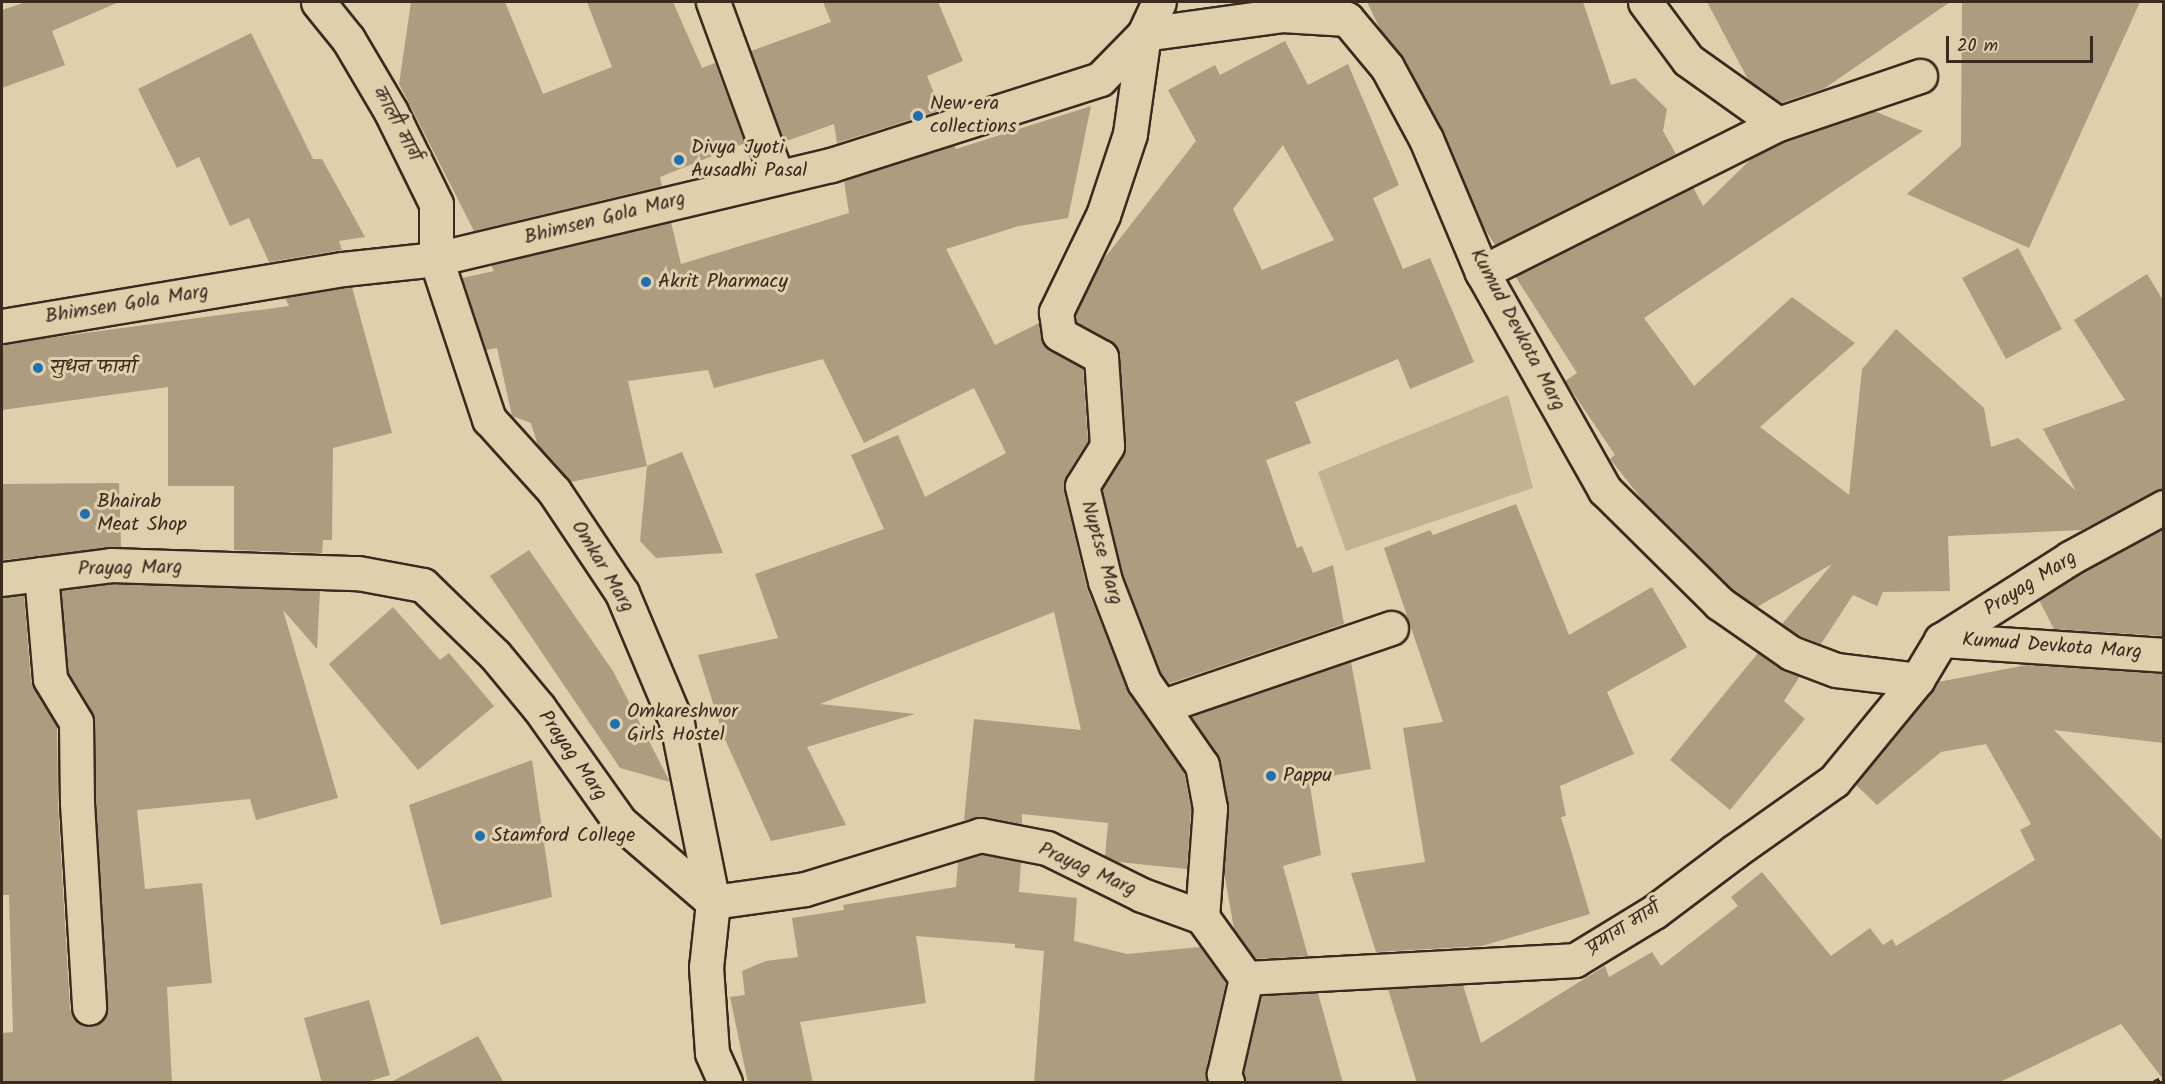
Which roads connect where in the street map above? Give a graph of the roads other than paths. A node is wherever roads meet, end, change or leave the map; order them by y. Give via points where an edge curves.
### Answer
1 (318, 2) edge
2 (713, 2) edge
3 (1159, 2) edge
4 (1645, 2) edge
5 (1144, 34) junction
6 (1920, 76) dead end
7 (1778, 124) junction
8 (777, 177) junction
9 (436, 260) junction
10 (1482, 272) junction
11 (2, 326) edge
12 (2163, 507) edge
13 (41, 574) junction
14 (2, 579) edge
15 (1391, 628) dead end
16 (1941, 640) junction
17 (2163, 655) edge
18 (1917, 680) junction
19 (1163, 706) junction
20 (713, 902) junction
21 (1202, 917) junction
22 (1246, 978) junction
23 (89, 1008) dead end
24 (725, 1083) edge
25 (1227, 1083) edge

1 - 9 street, काली मार्ग via 348,39 392,112 436,204
2 - 8 street
3 - 5 street, Bhimsen Gola Marg
4 - 7 street via 1688,60
5 - 8 street, Bhimsen Gola Marg via 1100,79 831,165
5 - 10 street, Kumud Devkota Marg via 1282,15 1347,19 1387,67 1426,139
5 - 19 street, Nuptse Marg via 1130,134 1103,215 1056,312 1059,334 1101,357 1107,446 1082,486 1105,581 1144,682
6 - 7 street
7 - 10 street
8 - 9 street, Bhimsen Gola Marg
9 - 11 street, Bhimsen Gola Marg via 343,269
9 - 20 street, Omkar Marg via 489,418 554,491 622,593 677,724
10 - 18 street, Kumud Devkota Marg via 1605,490 1719,603 1791,653 1836,670
12 - 16 street, Prayag Marg via 2070,558
13 - 14 street, Prayag Marg
13 - 20 street, Prayag Marg via 134,566 358,573 423,585 495,655 539,708 620,822
13 - 23 street via 50,679 76,722
15 - 19 street
16 - 17 street, Kumud Devkota Marg
16 - 18 street, Prayag Marg
18 - 22 street, प्रयाग मार्ग via 1834,781 1654,912 1575,960
19 - 21 street, Nuptse Marg via 1202,765 1210,808
20 - 21 street, Prayag Marg via 805,889 980,835 1047,848 1142,894
20 - 24 street, Omkar Marg via 706,967 712,1053
21 - 22 street
22 - 25 street via 1224,1074

